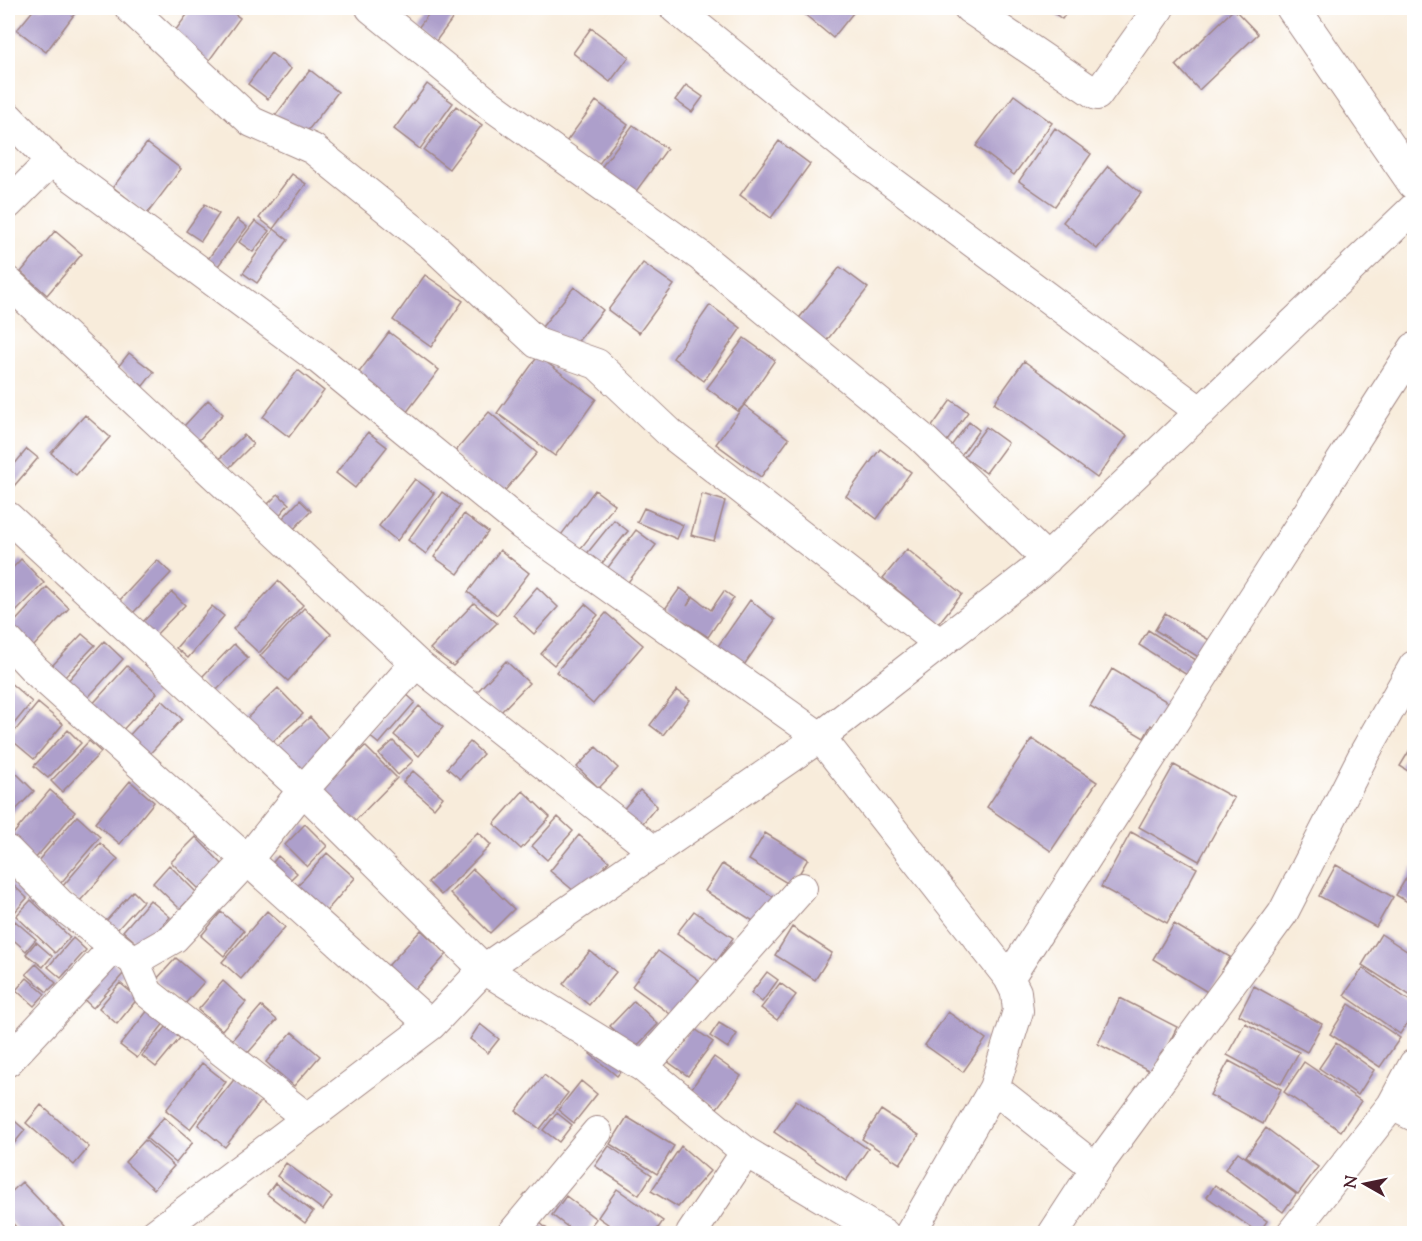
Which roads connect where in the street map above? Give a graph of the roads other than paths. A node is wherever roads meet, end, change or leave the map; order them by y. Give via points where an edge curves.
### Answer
1 (130, 8) edge
2 (371, 8) edge
3 (675, 8) edge
4 (969, 8) edge
5 (1159, 8) edge
6 (1293, 8) edge
7 (8, 117) edge
8 (51, 160) junction
9 (1414, 183) edge
10 (8, 204) edge
11 (1414, 208) edge
12 (8, 282) edge
13 (1414, 348) edge
14 (1201, 412) junction
15 (8, 517) edge
16 (1047, 559) junction
17 (8, 641) edge
18 (939, 643) junction
19 (416, 663) junction
20 (1414, 666) edge
21 (820, 737) junction
22 (303, 790) junction
23 (8, 851) edge
24 (655, 852) junction
25 (247, 860) junction
26 (802, 888) dead end
27 (124, 954) junction
28 (484, 969) junction
29 (1009, 978) junction
30 (431, 1025) junction
31 (8, 1061) edge
32 (1414, 1064) edge
33 (643, 1067) junction
34 (994, 1088) junction
35 (1403, 1110) edge
36 (307, 1118) junction
37 (597, 1132) dead end
38 (746, 1152) junction
39 (1096, 1168) junction
40 (155, 1233) edge
41 (512, 1233) edge
42 (691, 1233) edge
43 (884, 1233) edge
44 (909, 1233) edge
45 (1053, 1233) edge
46 (1291, 1233) edge

1 - 18 street via 252,122 313,149 431,244 537,344 597,364 671,434
2 - 16 street via 489,104 708,262 921,437
3 - 14 street via 852,152
4 - 5 street via 1097,95
6 - 9 street
7 - 8 street
8 - 10 street
8 - 21 street via 320,360 522,525
11 - 14 street
12 - 19 street
13 - 29 street
14 - 16 street
15 - 22 street
16 - 18 street
17 - 25 street via 35,670
18 - 21 street
19 - 22 street
19 - 24 street
20 - 39 street via 1283,913
21 - 24 street
21 - 29 street
22 - 25 street
22 - 28 street
23 - 27 street via 60,904
24 - 28 street
25 - 27 street via 174,938
25 - 30 street
26 - 33 street
27 - 31 street
27 - 36 street via 148,993
28 - 30 street
28 - 33 street
29 - 34 street via 1016,992 1018,1011
30 - 36 street
32 - 35 street
33 - 38 street
34 - 39 street
34 - 44 street
35 - 46 street
36 - 40 street
37 - 41 street
38 - 42 street
38 - 43 street
39 - 45 street

